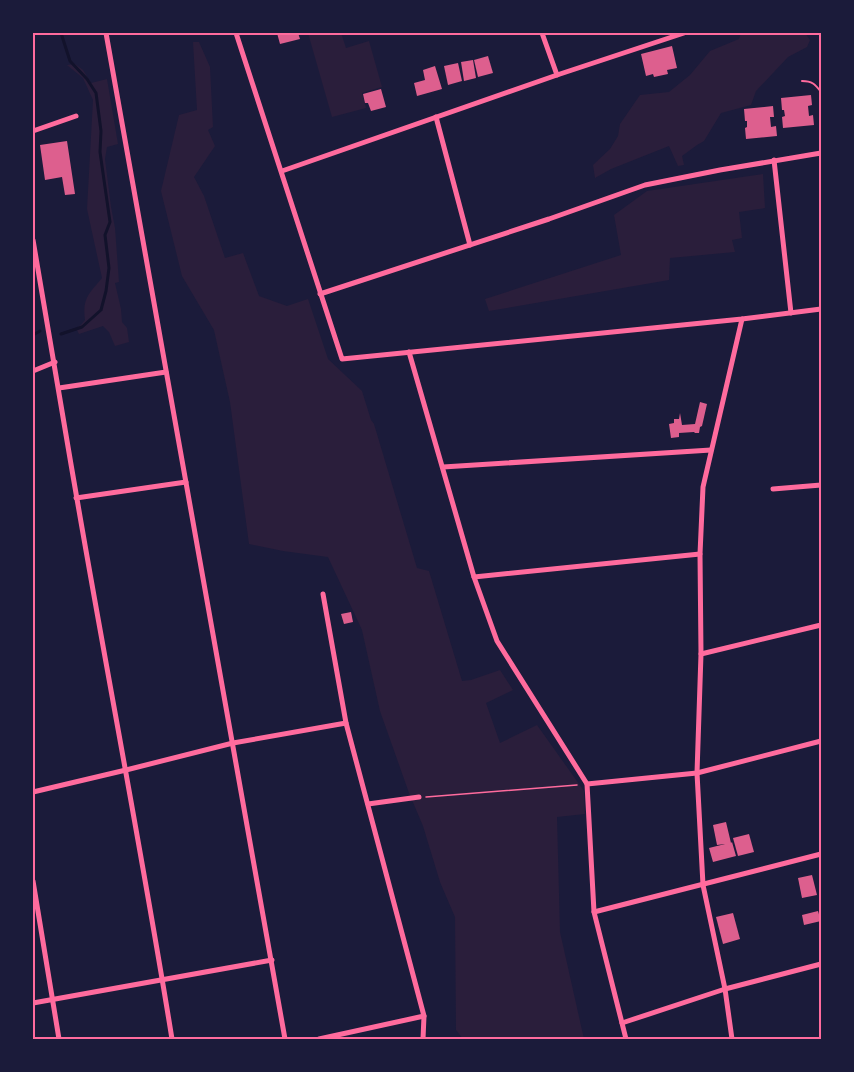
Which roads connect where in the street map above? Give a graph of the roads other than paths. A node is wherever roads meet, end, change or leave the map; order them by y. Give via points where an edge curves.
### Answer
1 (106, 33) edge
2 (236, 33) edge
3 (542, 33) edge
4 (684, 33) edge
5 (557, 75) junction
6 (802, 81) dead end
7 (821, 92) edge
8 (76, 116) dead end
9 (436, 117) junction
10 (33, 131) edge
11 (821, 153) edge
12 (774, 160) junction
13 (282, 171) junction
14 (33, 240) edge
15 (470, 245) junction
16 (320, 294) junction
17 (821, 309) edge
18 (791, 312) junction
19 (742, 319) junction
20 (409, 352) junction
21 (55, 362) junction
22 (33, 370) edge
23 (166, 372) junction
24 (59, 388) junction
25 (711, 450) junction
26 (443, 467) junction
27 (186, 482) junction
28 (821, 485) edge
29 (773, 489) dead end
30 (76, 498) junction
31 (700, 554) junction
32 (474, 577) junction
33 (323, 594) dead end
34 (821, 625) edge
35 (701, 654) junction
36 (346, 723) junction
37 (821, 741) edge
38 (233, 743) junction
39 (126, 770) junction
40 (697, 773) junction
41 (587, 784) junction
42 (33, 792) edge
43 (419, 797) road end
44 (368, 804) junction
45 (821, 854) edge
46 (33, 881) edge
47 (703, 885) junction
48 (594, 912) junction
49 (272, 960) junction
50 (821, 964) edge
51 (162, 980) junction
52 (725, 989) junction
53 (53, 1000) junction
54 (33, 1003) edge
55 (424, 1016) junction
56 (622, 1023) junction
57 (59, 1039) edge
58 (172, 1039) edge
59 (285, 1039) edge
60 (319, 1039) edge
61 (423, 1039) edge
62 (627, 1039) edge
63 (732, 1039) edge

1 - 23 street
2 - 13 street
3 - 5 street
4 - 5 street
5 - 9 street
6 - 7 lane via 815,84
8 - 10 street
9 - 13 street
9 - 15 street
11 - 12 street
12 - 15 street via 645,185
12 - 18 street
13 - 16 street
14 - 21 street
15 - 16 street
16 - 20 street via 342,359
17 - 18 street
18 - 19 street
19 - 20 street
19 - 25 street
20 - 26 street
21 - 22 street
21 - 24 street
23 - 24 street
23 - 27 street
24 - 30 street
25 - 26 street
25 - 31 street via 703,488
26 - 32 street
27 - 30 street
27 - 38 street
28 - 29 street
30 - 39 street
31 - 32 street
31 - 35 street
32 - 41 street via 497,640
33 - 36 street
34 - 35 street
35 - 40 street
36 - 38 street
36 - 44 street
37 - 40 street
38 - 39 street
38 - 49 street
39 - 42 street
39 - 51 street
40 - 41 street
40 - 47 street
41 - 48 street
43 - 44 street
44 - 55 street
45 - 47 street
46 - 53 street
47 - 48 street
47 - 52 street
48 - 56 street
49 - 51 street
49 - 59 street
50 - 52 street
51 - 53 street
51 - 58 street
52 - 56 street
52 - 63 street
53 - 54 street
53 - 57 street
55 - 60 street
55 - 61 street
56 - 62 street

